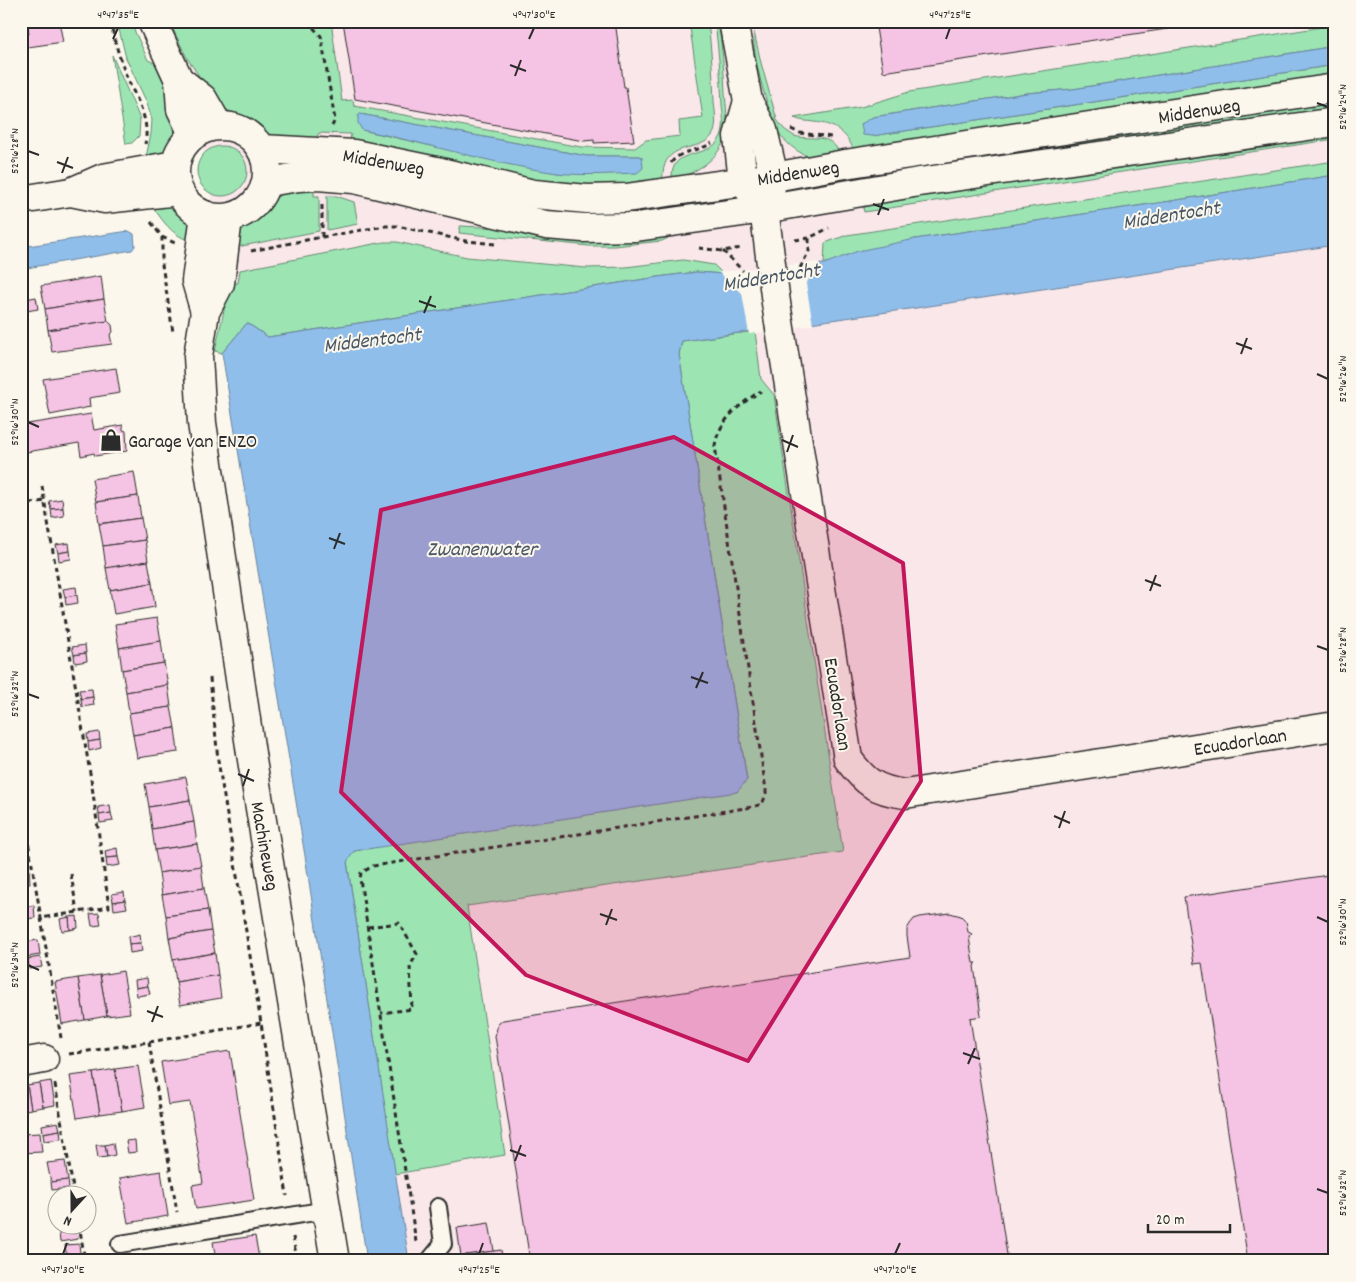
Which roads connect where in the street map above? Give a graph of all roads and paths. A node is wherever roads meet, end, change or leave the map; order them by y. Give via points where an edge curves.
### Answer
1 (111, 21) edge
2 (152, 21) edge
3 (733, 21) edge
4 (1335, 88) edge
5 (748, 101) junction
6 (1335, 122) edge
7 (787, 127) dead end
8 (206, 130) junction
9 (714, 140) dead end
10 (144, 148) dead end
11 (262, 149) junction
12 (845, 164) junction
13 (774, 177) junction
14 (177, 178) junction
15 (742, 181) junction
16 (267, 182) junction
17 (670, 192) junction
18 (21, 200) edge
19 (764, 209) junction
20 (216, 216) junction
21 (809, 238) dead end
22 (722, 251) dead end
23 (809, 251) dead end
24 (733, 263) dead end
25 (788, 376) junction
26 (42, 486) dead end
27 (45, 501) junction
28 (21, 504) edge
29 (1335, 726) edge
30 (21, 800) edge
31 (71, 874) dead end
32 (77, 912) junction
33 (41, 918) junction
34 (368, 927) junction
35 (381, 1013) junction
36 (261, 1023) dead end
37 (149, 1042) junction
38 (45, 1059) edge
39 (72, 1184) edge
40 (438, 1207) dead end
41 (327, 1210) junction
42 (81, 1234) edge
43 (180, 1234) junction
44 (120, 1244) dead end
45 (423, 1256) edge
46 (85, 1261) edge
47 (335, 1261) edge

1 - 10 path via 126,76 145,116 148,129
2 - 8 street via 179,80 181,108
3 - 5 street
4 - 12 street, Middenweg
5 - 13 street via 763,130
5 - 15 street via 738,136
6 - 19 street, Middenweg via 919,182
7 - 12 path via 835,140 843,151
8 - 11 street via 229,126 248,134
8 - 14 street via 186,142 179,153
9 - 17 path via 708,146 681,154 672,161 667,175
11 - 16 street via 268,168
11 - 17 street, Middenweg via 354,154 550,196 608,199
12 - 13 street, Middenweg
13 - 15 street, Middenweg
13 - 19 street
14 - 18 street via 105,199 71,192
14 - 20 street via 186,202 195,210
15 - 17 street, Middenweg
15 - 19 street
16 - 19 street, Middenweg via 318,176 354,179 529,221 583,228 636,227
16 - 20 street via 250,209 240,215
19 - 25 street, Ecuadorlaan
20 - 41 street, Machineweg via 220,284 205,312 198,356 202,423 252,760
21 - 23 path
22 - 24 path
25 - 29 street, Ecuadorlaan via 848,758 871,785 905,794
25 - 34 path via 750,398 724,421 716,435 715,446 766,790 762,804 373,866 362,873 360,879
26 - 27 path
27 - 28 path
27 - 32 path via 90,769 109,907
30 - 33 path
31 - 32 path
32 - 33 path
33 - 38 path
34 - 35 path
34 - 35 path via 399,923 417,954 410,966 412,1009
35 - 45 path
36 - 37 path
37 - 38 path
37 - 43 path
38 - 39 path
40 - 45 lane via 443,1244
41 - 43 lane
41 - 47 street, Machineweg
42 - 46 path
43 - 44 lane

